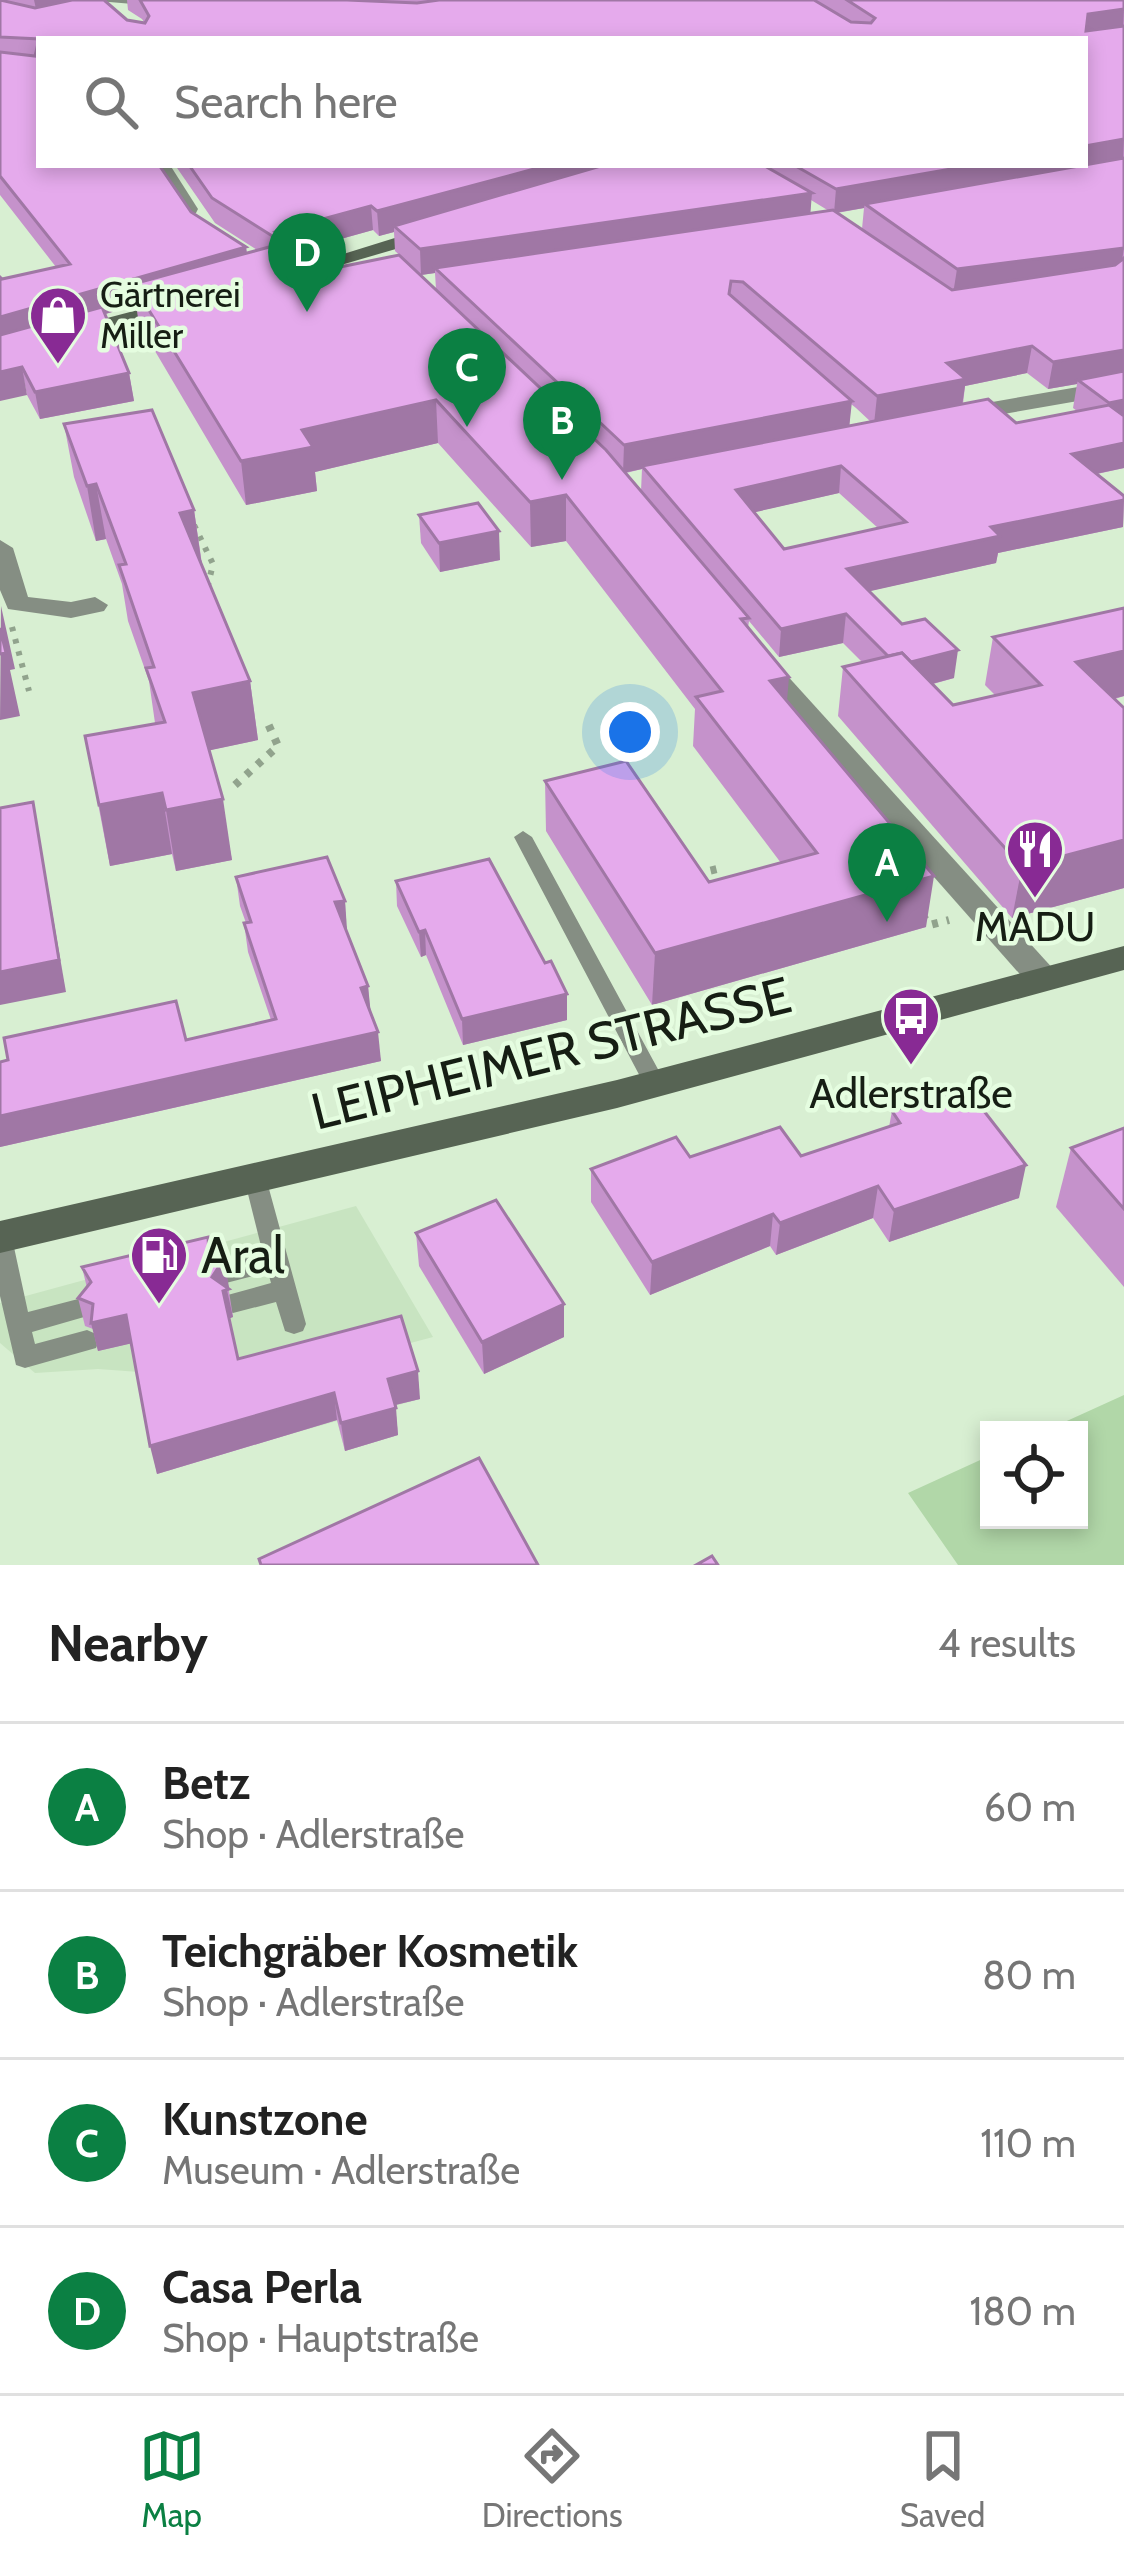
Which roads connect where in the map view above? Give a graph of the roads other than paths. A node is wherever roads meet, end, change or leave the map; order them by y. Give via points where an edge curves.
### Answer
1 (186, 3) edge
2 (92, 4) edge
3 (133, 24) edge
4 (163, 168) edge
5 (456, 226) edge
6 (205, 230) edge
7 (362, 253) junction
8 (393, 274) edge
9 (268, 275) edge
10 (198, 300) edge
11 (0, 353) edge
12 (1124, 386) edge
13 (939, 419) edge
14 (0, 548) edge
15 (95, 605) dead end
16 (744, 644) edge
17 (523, 837) dead end
18 (1124, 958) edge
19 (1044, 980) junction
20 (655, 1084) junction
21 (255, 1178) junction
22 (0, 1238) edge
23 (277, 1260) junction
24 (226, 1273) edge
25 (285, 1290) junction
26 (233, 1303) edge
27 (82, 1308) edge
28 (294, 1324) dead end
29 (18, 1325) junction
30 (87, 1341) edge

1 - 2 street
2 - 3 street
4 - 6 street
5 - 7 main road
7 - 8 street
7 - 9 main road
10 - 11 main road
12 - 13 street
14 - 15 street via 17,603
16 - 19 street
17 - 20 lane
18 - 19 main road, LEIPHEIMER STRASSE
19 - 20 main road, LEIPHEIMER STRASSE
20 - 21 main road, LEIPHEIMER STRASSE
21 - 22 main road, LEIPHEIMER STRASSE
21 - 23 lane
22 - 29 lane
23 - 24 lane
23 - 25 lane
25 - 26 lane
25 - 28 lane
27 - 29 lane
29 - 30 lane via 25,1357

